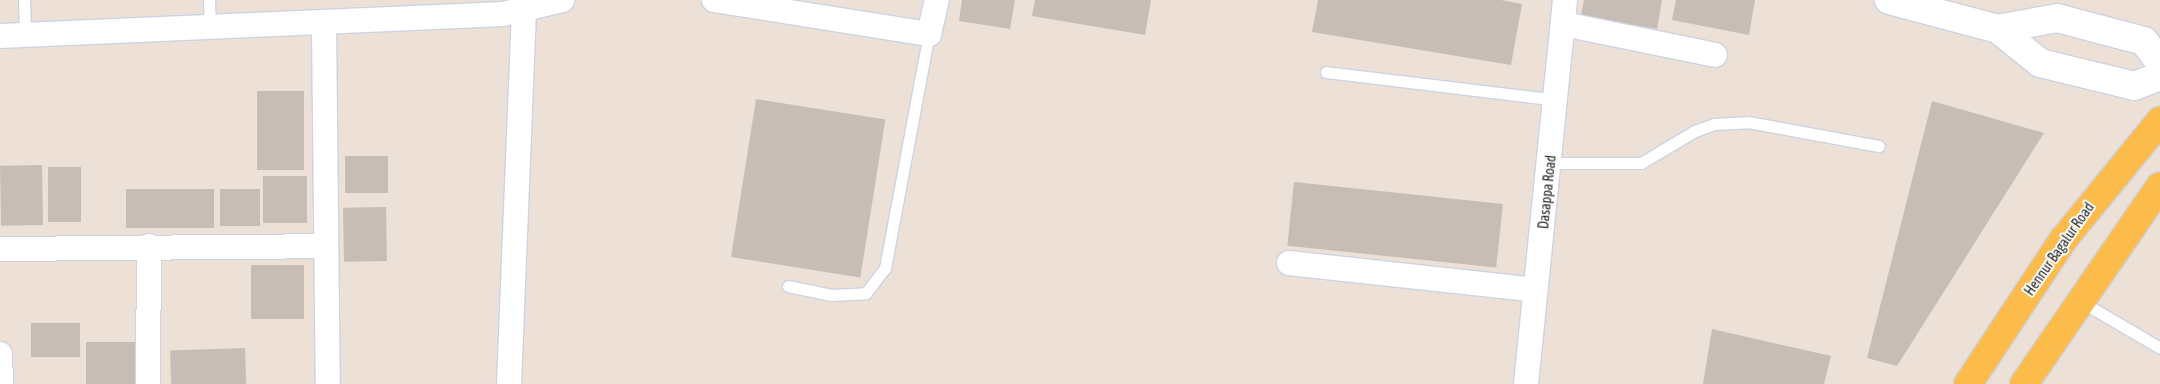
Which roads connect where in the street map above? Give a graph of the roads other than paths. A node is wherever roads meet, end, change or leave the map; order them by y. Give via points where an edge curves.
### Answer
1 (24, 0) edge
2 (209, 0) edge
3 (562, 0) edge
4 (714, 0) edge
5 (937, 0) edge
6 (1565, 0) edge
7 (1889, 0) edge
8 (782, 5) edge
9 (524, 11) junction
10 (324, 24) junction
11 (1563, 24) junction
12 (210, 28) junction
13 (1998, 29) junction
14 (928, 34) junction
15 (25, 35) junction
16 (0, 36) edge
17 (1715, 55) dead end
18 (2160, 62) edge
19 (1326, 72) dead end
20 (2160, 76) edge
21 (1556, 100) junction
22 (2160, 121) edge
23 (1879, 146) dead end
24 (1550, 163) junction
25 (2160, 186) edge
26 (149, 246) junction
27 (325, 246) junction
28 (0, 249) edge
29 (1289, 264) dead end
30 (788, 286) dead end
31 (1536, 290) junction
32 (2079, 300) junction
33 (2160, 348) edge
34 (0, 354) edge
35 (1, 384) edge
36 (148, 384) edge
37 (328, 384) edge
38 (509, 384) edge
39 (1526, 384) edge
40 (1968, 384) edge
41 (2024, 384) edge

1 - 15 lane
2 - 12 lane
3 - 9 street
4 - 8 street
5 - 14 street
6 - 11 street, Dasappa Road
7 - 13 main road
8 - 14 street
9 - 10 street
9 - 38 street
10 - 12 street
10 - 27 street
11 - 17 street
11 - 21 street, Dasappa Road
12 - 15 street
13 - 18 main road via 2057,18 2144,41
13 - 20 main road via 2040,63 2134,86
14 - 30 lane via 885,268 866,293 831,295
15 - 16 street
19 - 21 lane
21 - 24 street, Dasappa Road
22 - 40 main road, Hennur Bagalur Road via 2063,240
23 - 24 lane via 1748,122 1714,124 1695,131 1641,163
24 - 31 street, Dasappa Road
25 - 32 main road
26 - 27 street
26 - 28 street
26 - 36 street
27 - 37 street
29 - 31 street
31 - 39 street, Dasappa Road
32 - 33 lane
32 - 41 main road
34 - 35 street

